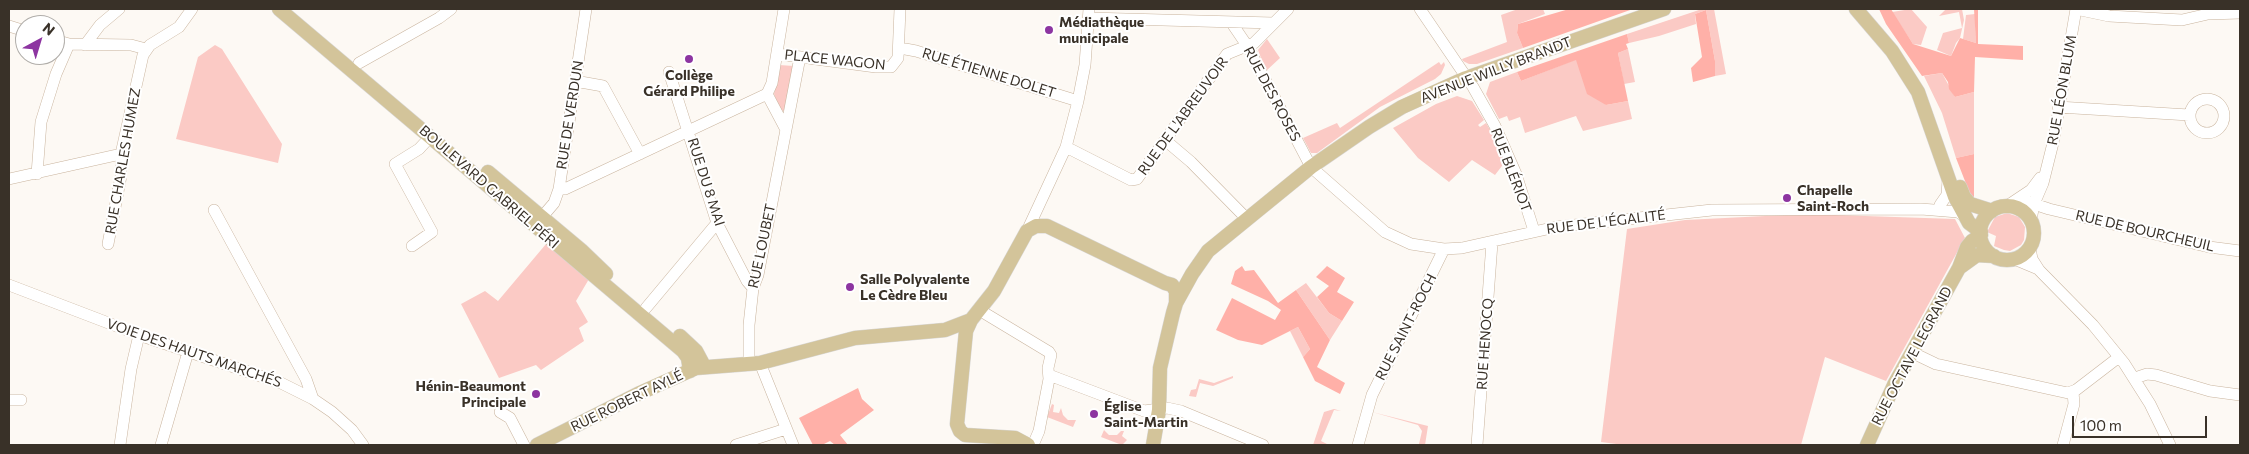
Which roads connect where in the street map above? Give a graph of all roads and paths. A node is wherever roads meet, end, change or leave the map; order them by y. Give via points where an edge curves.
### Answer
1 (119, 9) edge
2 (192, 9) edge
3 (279, 9) edge
4 (294, 9) edge
5 (451, 9) edge
6 (586, 9) edge
7 (784, 9) edge
8 (900, 9) edge
9 (1288, 9) edge
10 (1420, 9) edge
11 (1664, 9) edge
12 (1856, 9) edge
13 (1869, 9) edge
14 (2076, 9) edge
15 (1089, 14) edge
16 (2240, 14) edge
17 (1231, 22) junction
18 (1274, 24) junction
19 (65, 43) edge
20 (69, 44) junction
21 (85, 45) junction
22 (1248, 46) junction
23 (900, 48) junction
24 (146, 49) junction
25 (778, 54) junction
26 (800, 57) junction
27 (359, 63) junction
28 (669, 72) dead end
29 (1466, 78) junction
30 (575, 82) junction
31 (767, 94) junction
32 (1078, 101) junction
33 (2058, 107) junction
34 (2189, 115) dead end
35 (785, 128) junction
36 (689, 131) junction
37 (431, 136) junction
38 (1166, 140) junction
39 (1066, 147) junction
40 (121, 154) junction
41 (640, 154) junction
42 (1311, 167) junction
43 (2047, 171) junction
44 (37, 174) junction
45 (1947, 176) junction
46 (9, 179) edge
47 (559, 189) junction
48 (1041, 203) junction
49 (2013, 203) junction
50 (2034, 204) junction
51 (1935, 207) junction
52 (1965, 208) junction
53 (2049, 209) junction
54 (214, 210) dead end
55 (1992, 211) junction
56 (1247, 219) junction
57 (537, 220) junction
58 (717, 223) junction
59 (2032, 224) junction
60 (1047, 226) junction
61 (1027, 231) junction
62 (1534, 231) junction
63 (1981, 233) junction
64 (1492, 243) junction
65 (108, 244) dead end
66 (412, 246) dead end
67 (2030, 248) junction
68 (1444, 249) junction
69 (2240, 251) edge
70 (1203, 256) junction
71 (1994, 256) junction
72 (2014, 259) junction
73 (1959, 268) junction
74 (2040, 270) junction
75 (1154, 277) junction
76 (9, 286) edge
77 (753, 288) junction
78 (1176, 303) junction
79 (646, 308) junction
80 (976, 316) junction
81 (945, 330) junction
82 (139, 335) junction
83 (963, 346) junction
84 (188, 352) junction
85 (1911, 352) junction
86 (2119, 357) junction
87 (755, 364) junction
88 (704, 366) junction
89 (690, 371) junction
90 (1049, 375) junction
91 (2135, 378) junction
92 (2073, 392) junction
93 (2240, 396) edge
94 (313, 399) junction
95 (9, 400) edge
96 (21, 400) dead end
97 (1160, 410) junction
98 (500, 412) dead end
99 (786, 429) junction
100 (999, 437) junction
101 (120, 445) edge
102 (161, 445) edge
103 (363, 445) edge
104 (524, 445) edge
105 (537, 445) edge
106 (736, 445) edge
107 (792, 445) edge
108 (986, 445) edge
109 (1028, 445) edge
110 (1033, 445) edge
111 (1153, 445) edge
112 (1263, 445) edge
113 (1358, 445) edge
114 (1477, 445) edge
115 (1867, 445) edge
116 (2063, 445) edge
117 (2170, 445) edge

1 - 21 street via 100,25
2 - 24 street via 179,26
3 - 37 main road, BOULEVARD GABRIEL PÉRI
4 - 27 main road, BOULEVARD GABRIEL PÉRI
5 - 27 street
6 - 30 street, RUE DE VERDUN
7 - 25 street
8 - 23 street, PLACE WAGON
9 - 18 street, RUE DE L'ABREUVOIR
10 - 29 street, RUE BLÉRIOT
11 - 29 main road, AVENUE WILLY BRANDT
12 - 45 main road via 1892,51 1918,92
13 - 52 main road via 1885,26 1922,82 1934,108
14 - 16 street via 2109,16 2182,20 2208,14
14 - 33 street, RUE LÉON BLUM
15 - 17 street
15 - 32 street
17 - 18 street
17 - 22 street, RUE DES ROSES
18 - 22 street, RUE DE L'ABREUVOIR
19 - 20 street
20 - 21 street
20 - 44 street via 41,122
21 - 24 street via 131,45
22 - 38 street, RUE DE L'ABREUVOIR via 1227,54
22 - 42 street, RUE DES ROSES
23 - 26 street, PLACE WAGON via 896,63 886,68
23 - 32 street, RUE ÉTIENNE DOLET
24 - 40 street, RUE CHARLES HUMEZ
25 - 26 street, PLACE WAGON
25 - 31 street
26 - 35 street, RUE LOUBET
27 - 57 main road, BOULEVARD GABRIEL PÉRI
28 - 36 street, RUE DU 8 MAI
29 - 42 main road, AVENUE WILLY BRANDT via 1402,107
29 - 62 street, RUE BLÉRIOT via 1507,152
30 - 41 street via 604,86
30 - 47 street, RUE DE VERDUN
31 - 35 street
31 - 36 street
32 - 39 street
33 - 34 street
33 - 43 street, RUE LÉON BLUM
35 - 77 street, RUE LOUBET via 758,276
36 - 41 street
36 - 58 street, RUE DU 8 MAI
37 - 57 main road, BOULEVARD GABRIEL PÉRI
37 - 66 street via 419,149 395,164 432,232
38 - 39 street, RUE DE L'ABREUVOIR via 1135,181
38 - 56 street
39 - 48 street
40 - 44 street
40 - 65 street, RUE CHARLES HUMEZ via 121,176
41 - 47 street
42 - 56 main road, AVENUE WILLY BRANDT
42 - 68 street, RUE DE L'ÉGALITÉ via 1390,234 1411,244
43 - 49 street
43 - 50 street, RUE LÉON BLUM
44 - 46 street
45 - 51 street via 1947,195
45 - 52 main road
47 - 57 street, RUE DE VERDUN via 554,203
48 - 60 street
48 - 61 street
49 - 50 street, RUE DE BOURCHEUIL
49 - 55 main road
49 - 59 main road
50 - 53 street, RUE DE BOURCHEUIL
50 - 59 street, RUE LÉON BLUM
51 - 52 street, RUE DE L'ÉGALITÉ
51 - 52 street, RUE DE L'ÉGALITÉ via 1958,212
51 - 62 street, RUE DE L'ÉGALITÉ via 1712,210
52 - 55 main road
52 - 63 main road via 1969,222
53 - 59 street
53 - 69 street, RUE DE BOURCHEUIL via 2209,247
54 - 94 street via 306,379
55 - 63 main road via 1983,222
56 - 70 main road, AVENUE WILLY BRANDT
57 - 79 main road, BOULEVARD GABRIEL PÉRI
57 - 89 main road, BOULEVARD GABRIEL PÉRI via 683,351
58 - 77 street, RUE DU 8 MAI
58 - 79 street
59 - 67 main road via 2034,236
60 - 61 main road via 1036,226
60 - 75 main road
61 - 80 main road via 994,291
62 - 64 street, RUE DE L'ÉGALITÉ
63 - 71 main road via 1985,247
63 - 73 main road, RUE OCTAVE LEGRAND via 1967,247
64 - 68 street, RUE DE L'ÉGALITÉ
64 - 114 street, RUE HENOCQ
67 - 72 main road
67 - 74 street via 2032,260
68 - 113 street, RUE SAINT-ROCH via 1368,404
70 - 75 main road, AVENUE WILLY BRANDT via 1174,278
70 - 78 main road
71 - 72 main road
71 - 73 main road, RUE OCTAVE LEGRAND via 1977,255
72 - 74 street
73 - 85 main road, RUE OCTAVE LEGRAND
74 - 86 street
75 - 78 main road via 1174,287
76 - 82 street, VOIE DES HAUTS MARCHÉS
77 - 87 street, RUE LOUBET via 748,325
78 - 97 main road via 1160,368
79 - 88 main road, BOULEVARD GABRIEL PÉRI via 696,350
80 - 81 main road, RUE ROBERT AYLÉ
80 - 83 main road via 966,331
80 - 90 street via 1049,352
81 - 83 main road via 955,335
81 - 87 main road, RUE ROBERT AYLÉ via 855,338
82 - 84 street, VOIE DES HAUTS MARCHÉS
82 - 101 street
83 - 100 main road via 958,428 968,436
84 - 94 street, VOIE DES HAUTS MARCHÉS via 270,378
84 - 102 street
85 - 92 street via 1936,364 2063,393
85 - 115 main road, RUE OCTAVE LEGRAND
86 - 91 street
86 - 92 street
87 - 88 main road, RUE ROBERT AYLÉ
87 - 99 street, RUE LOUBET
88 - 89 main road, RUE ROBERT AYLÉ
89 - 105 main road, RUE ROBERT AYLÉ
90 - 97 street via 1144,411
90 - 110 street via 1039,431
91 - 93 street via 2156,375 2210,392
91 - 117 street
92 - 116 street via 2074,404
94 - 103 street, VOIE DES HAUTS MARCHÉS via 345,422
95 - 96 street
97 - 111 main road
97 - 112 street via 1181,411
98 - 104 street via 510,418
99 - 106 street
99 - 107 street, RUE LOUBET
100 - 108 street
100 - 109 main road via 1015,438

